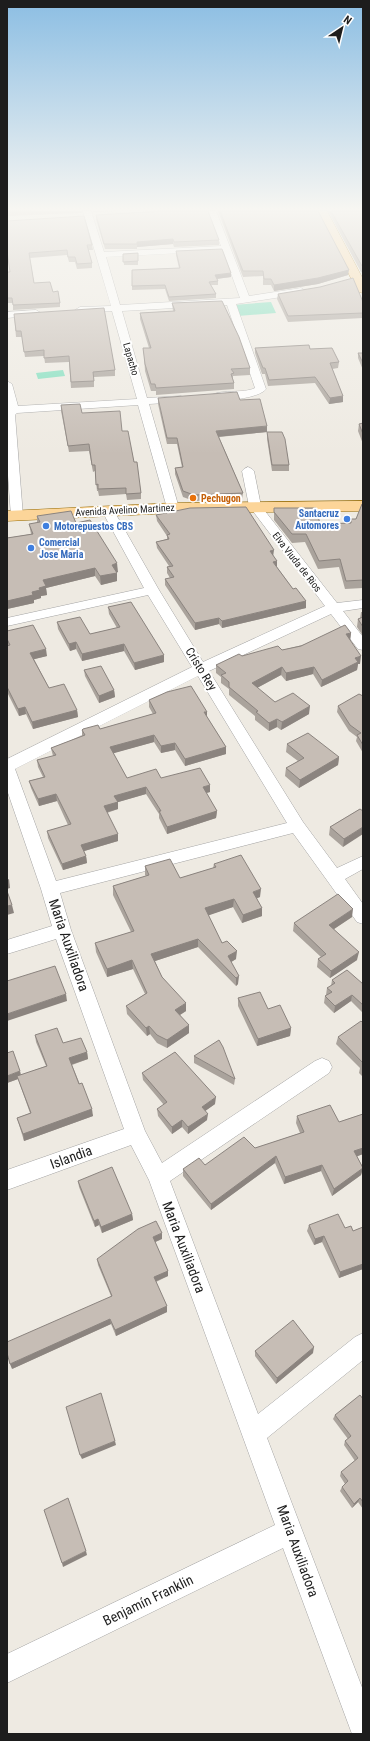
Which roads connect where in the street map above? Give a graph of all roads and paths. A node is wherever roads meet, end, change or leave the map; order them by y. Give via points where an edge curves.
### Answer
1 (112, 292) edge
2 (242, 292) edge
3 (292, 292) edge
4 (245, 299) junction
5 (230, 302) junction
6 (116, 308) junction
7 (69, 311) edge
8 (46, 312) edge
9 (7, 315) edge
10 (7, 384) edge
11 (205, 397) edge
12 (190, 398) edge
13 (143, 402) junction
14 (14, 410) junction
15 (248, 471) dead end
16 (254, 506) junction
17 (363, 506) edge
18 (173, 508) junction
19 (108, 511) junction
20 (12, 516) edge
21 (152, 590) junction
22 (363, 604) edge
23 (333, 608) junction
24 (7, 622) edge
25 (363, 646) edge
26 (200, 669) junction
27 (7, 767) edge
28 (297, 826) junction
29 (363, 862) edge
30 (335, 876) junction
31 (50, 889) junction
32 (363, 917) edge
33 (62, 930) junction
34 (7, 947) edge
35 (322, 1067) dead end
36 (136, 1134) junction
37 (158, 1177) junction
38 (7, 1180) edge
39 (363, 1345) edge
40 (254, 1433) junction
41 (290, 1531) junction
42 (7, 1669) edge
43 (363, 1727) edge

1 - 6 street, Lapacho
2 - 4 street
3 - 4 street
4 - 5 street
5 - 6 street
5 - 11 street via 261,390 252,394
6 - 7 street
6 - 13 street, Lapacho
8 - 9 street
10 - 14 street
12 - 13 street
13 - 14 street
13 - 18 street, Lapacho
14 - 20 street via 9,414
15 - 16 street, Elva Viuda de Rios
16 - 17 main road, Avenida Avelino Martinez
16 - 18 main road, Avenida Avelino Martinez
16 - 23 street, Elva Viuda de Rios
18 - 19 main road, Avenida Avelino Martinez
19 - 20 main road, Avenida Avelino Martinez
19 - 21 street, Cristo Rey
21 - 24 street
21 - 26 street, Cristo Rey
22 - 23 street
23 - 25 street, Elva Viuda de Rios
23 - 26 street
26 - 27 street
26 - 28 street, Cristo Rey
27 - 31 street, Maria Auxiliadora
28 - 30 street, Cristo Rey
28 - 31 street
29 - 30 street
30 - 32 street, Cristo Rey
31 - 33 street, Maria Auxiliadora
33 - 34 street
33 - 36 street, Maria Auxiliadora
35 - 37 street
36 - 37 street, Maria Auxiliadora
36 - 38 street, Islandia
37 - 40 street, Maria Auxiliadora
39 - 40 street
40 - 41 street, Maria Auxiliadora
41 - 42 street, Benjamín Franklin
41 - 43 street, Maria Auxiliadora

